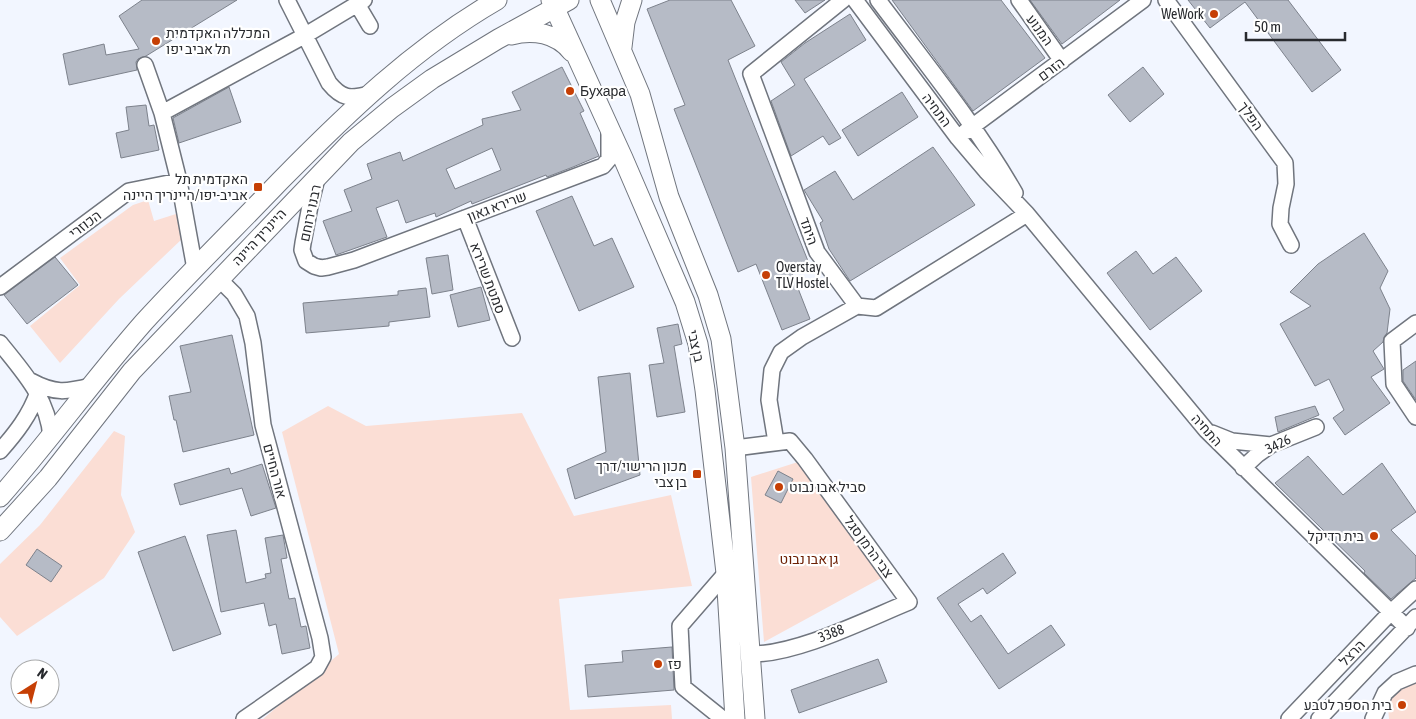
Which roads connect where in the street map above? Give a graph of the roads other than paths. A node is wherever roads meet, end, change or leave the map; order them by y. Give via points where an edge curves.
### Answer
1 (287, 0) edge
2 (497, 0) edge
3 (600, 0) edge
4 (632, 0) edge
5 (843, 0) edge
6 (855, 0) edge
7 (878, 0) edge
8 (1019, 0) edge
9 (1143, 0) edge
10 (1166, 0) edge
11 (360, 2) edge
12 (558, 3) edge
13 (370, 26) dead end
14 (304, 36) junction
15 (498, 39) junction
16 (621, 48) junction
17 (576, 56) junction
18 (1062, 60) junction
19 (145, 65) dead end
20 (369, 94) junction
21 (162, 113) junction
22 (972, 127) junction
23 (610, 128) junction
24 (958, 138) junction
25 (318, 174) junction
26 (179, 181) junction
27 (1027, 214) junction
28 (465, 218) junction
29 (1291, 245) dead end
30 (354, 260) joint
31 (195, 269) junction
32 (219, 279) junction
33 (0, 287) edge
34 (857, 306) junction
35 (1416, 323) edge
36 (512, 338) dead end
37 (0, 343) edge
38 (91, 386) junction
39 (34, 387) junction
40 (1416, 417) edge
41 (1316, 427) dead end
42 (1206, 430) junction
43 (51, 437) junction
44 (776, 442) junction
45 (1271, 445) junction
46 (735, 448) junction
47 (0, 451) edge
48 (1243, 468) junction
49 (0, 497) edge
50 (0, 531) edge
51 (726, 573) junction
52 (1416, 589) edge
53 (908, 602) joint
54 (1391, 612) junction
55 (1411, 622) edge
56 (750, 654) junction
57 (1416, 674) edge
58 (244, 719) edge
59 (723, 719) edge
60 (735, 719) edge
61 (755, 719) edge
62 (1289, 719) edge
63 (1319, 719) edge
64 (1373, 719) edge

1 - 14 street
2 - 20 main road, היינריך היינה via 439,37
3 - 16 main road, בן צבי
4 - 16 main road
5 - 34 street, היתד via 750,74 817,252
6 - 24 street, התחיה
7 - 22 street, התחיה
8 - 18 street, המנוע
9 - 18 street, הזרם
10 - 29 street, הפלך via 1285,163 1286,184 1280,224
11 - 13 street
11 - 14 street
12 - 15 main road, היינריך היינה
12 - 17 main road, בן צבי
14 - 20 street via 329,83 340,95 355,98
14 - 21 street
15 - 17 main road via 540,33 560,41
15 - 25 main road, היינריך היינה via 392,108
16 - 46 main road, בן צבי via 640,94 669,197 708,295 721,339
17 - 23 main road, בן צבי
18 - 22 street, הזרם
19 - 21 street
20 - 31 main road, היינריך היינה
21 - 26 street
22 - 24 street, הזרם
22 - 27 street, התחיה via 1000,166
23 - 28 street, שרירא גאון via 608,159 603,166
23 - 51 main road, בן צבי via 685,302 698,344
24 - 27 street, התחיה
25 - 30 street, רבנו ירוחם via 302,250 306,261 314,266 328,267
25 - 32 main road, היינריך היינה
26 - 31 street
26 - 33 street, הכוזרי via 129,191
27 - 34 street via 876,308
27 - 42 street, התחיה
28 - 30 street, שרירא גאון
28 - 36 street, סמטת שרירא
31 - 38 main road, היינריך היינה via 145,321
32 - 50 main road, היינריך היינה via 132,371 48,478
32 - 58 street, אור החיים via 234,294 247,316 263,425 323,658 317,668
34 - 44 street via 781,352 772,370 769,400
35 - 40 street via 1392,341 1394,384
37 - 39 street
38 - 39 street via 57,392
38 - 43 main road, היינריך היינה
39 - 43 street via 48,416
39 - 47 street via 25,420
41 - 45 street, 3426
42 - 45 street via 1232,440
42 - 48 street, התחיה
43 - 49 main road, היינריך היינה
44 - 46 street, צבי הרמן סגל
44 - 53 street, צבי הרמן סגל via 790,441 805,459
45 - 48 street, 3426
46 - 56 main road, בן צבי
48 - 54 street, התחיה
51 - 59 street via 680,626 683,688
51 - 60 main road, בן צבי
52 - 54 street, הרצל
53 - 56 street, 3388 via 795,646
54 - 55 street, התחיה
54 - 62 street, הרצל
55 - 63 street, הרצל
56 - 61 main road, בן צבי
57 - 64 street via 1397,682 1385,694

